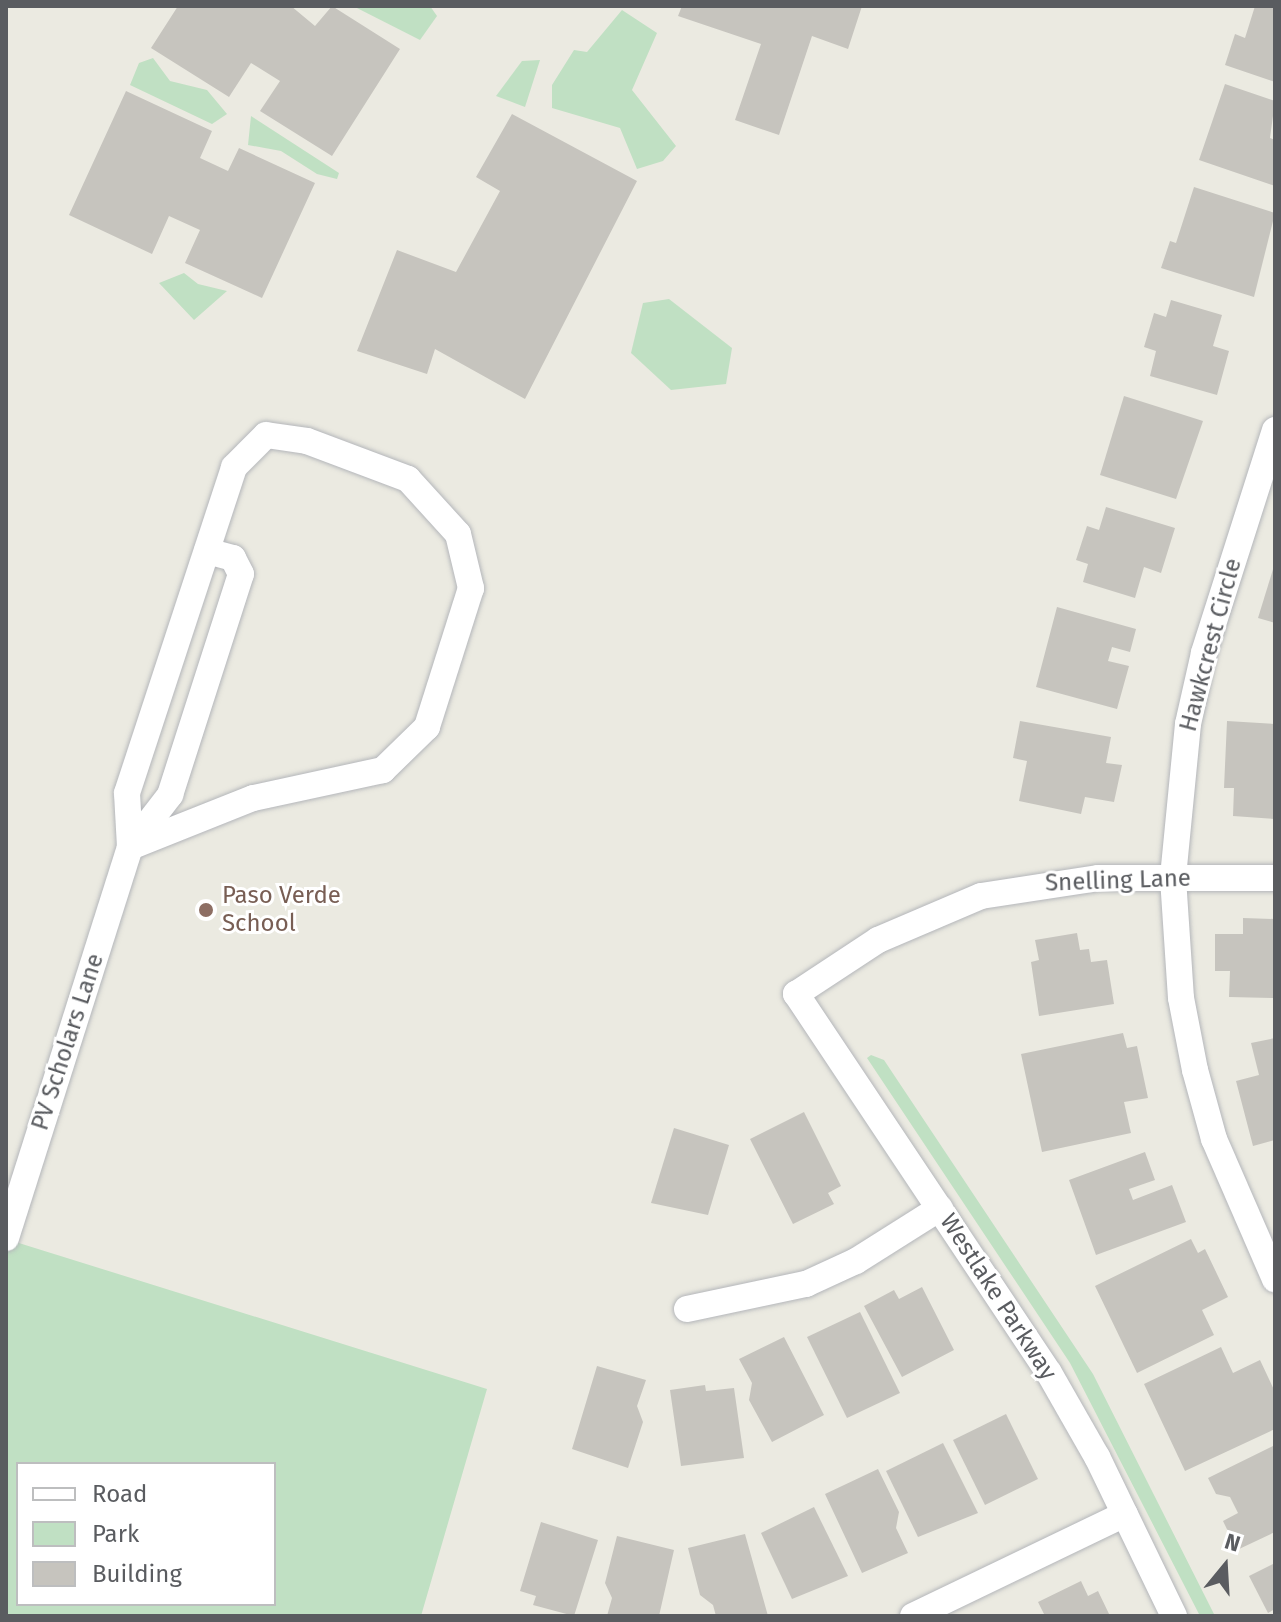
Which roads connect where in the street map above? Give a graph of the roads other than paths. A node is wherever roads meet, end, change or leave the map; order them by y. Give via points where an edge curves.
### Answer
1 (1275, 430) edge
2 (1267, 483) edge
3 (207, 551) junction
4 (130, 847) junction
5 (1173, 878) junction
6 (1275, 878) edge
7 (796, 994) joint
8 (940, 1208) junction
9 (6, 1238) edge
10 (1275, 1279) edge
11 (687, 1309) dead end
12 (1125, 1514) junction
13 (913, 1616) edge
14 (1174, 1616) edge

1 - 2 street, Hawkcrest Circle
2 - 5 street, Hawkcrest Circle via 1204,653 1188,724
3 - 4 street via 127,793
3 - 4 street via 233,558 241,574 170,795
3 - 4 street via 234,467 266,435 307,441 408,479 458,534 471,588 427,727 383,770 253,798
4 - 9 street, PV Scholars Lane
5 - 6 street, Snelling Lane
5 - 7 street, Snelling Lane via 1051,883 981,896 878,940
5 - 10 street, Hawkcrest Circle via 1181,998 1195,1070 1214,1139
7 - 8 street, Westlake Parkway
8 - 11 street via 856,1261 806,1284
8 - 12 street, Westlake Parkway via 1049,1373
12 - 13 street
12 - 14 street, Westlake Parkway

